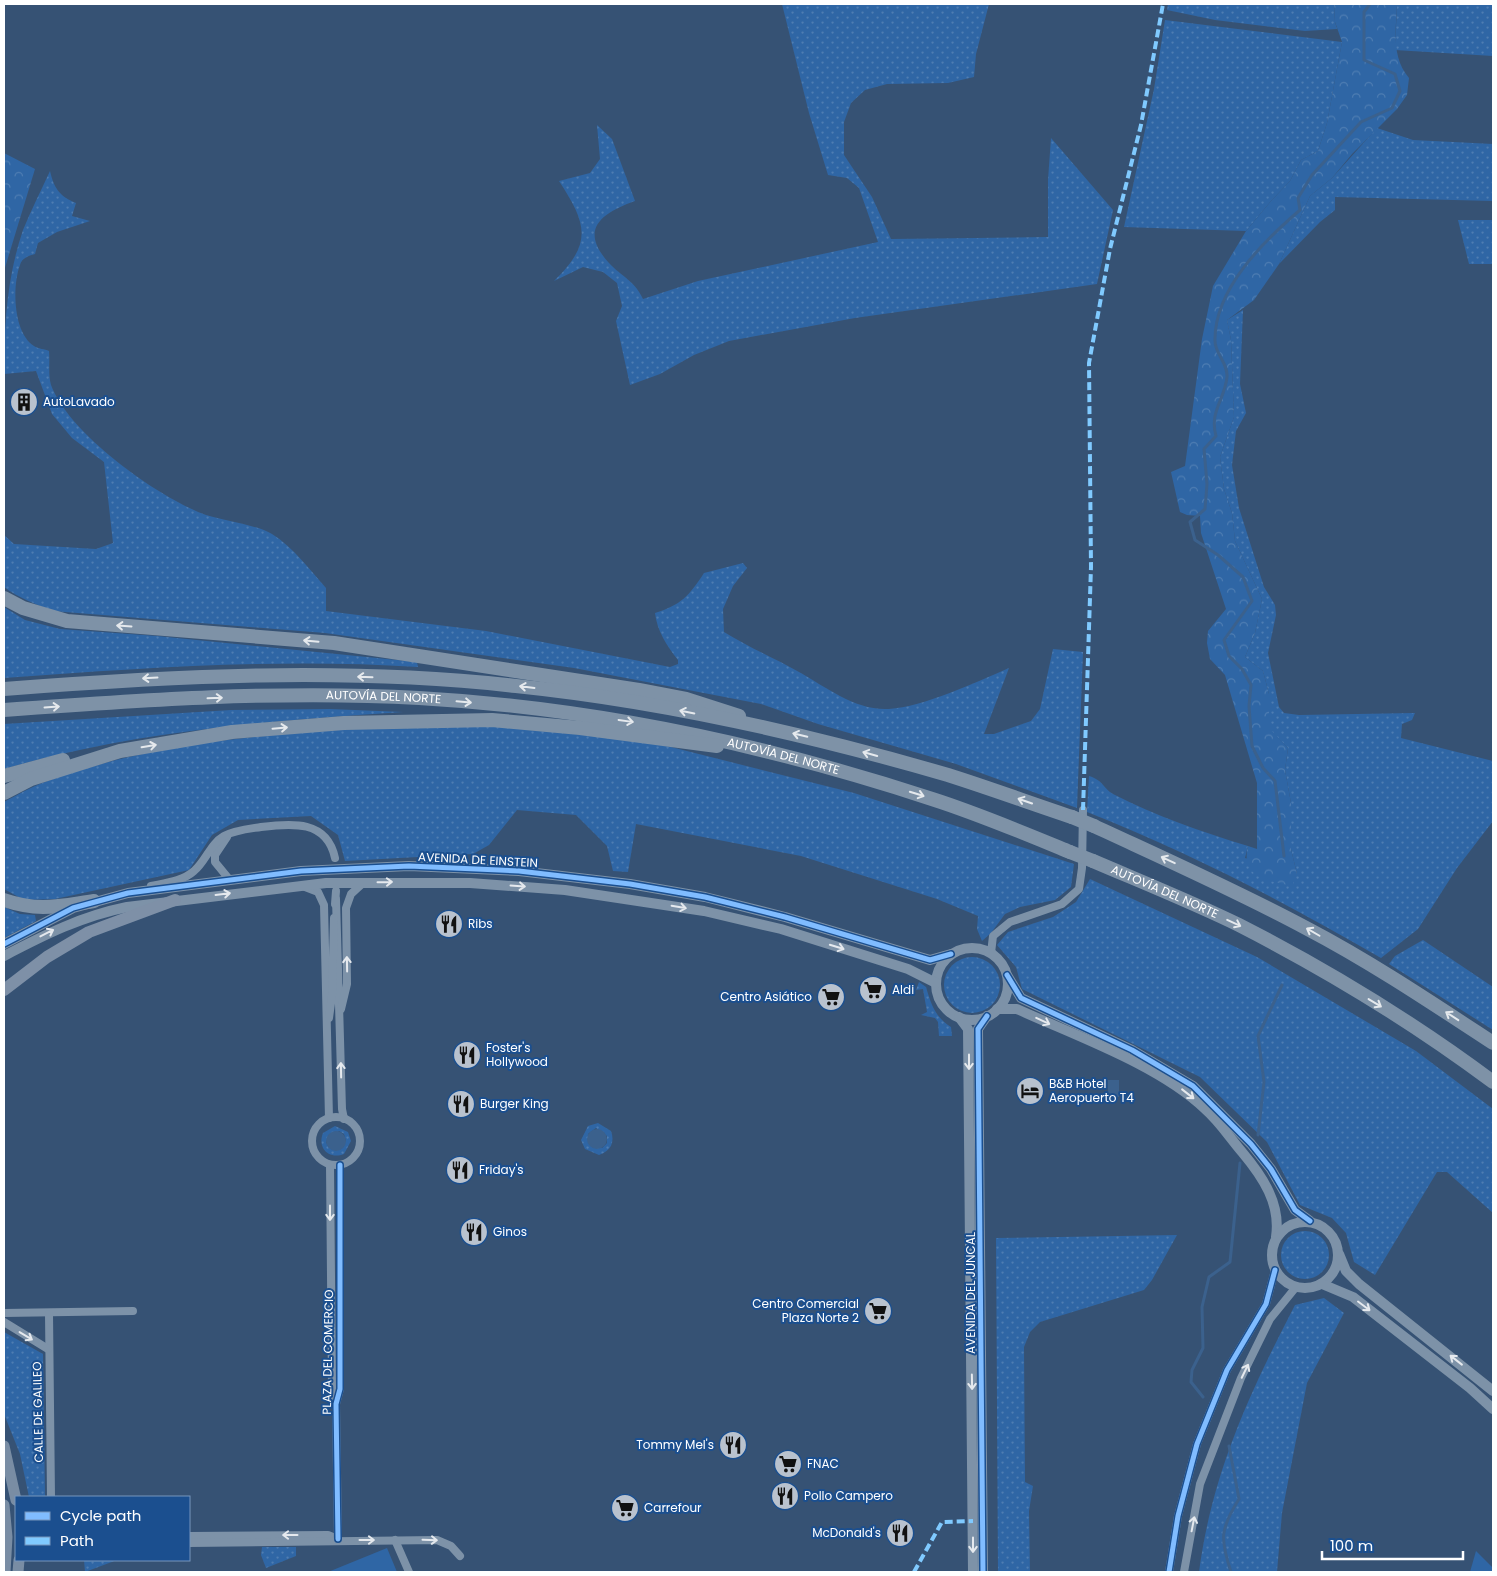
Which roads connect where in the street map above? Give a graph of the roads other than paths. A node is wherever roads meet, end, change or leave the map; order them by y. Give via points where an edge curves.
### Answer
1 (4, 598) edge
2 (4, 689) edge
3 (4, 710) edge
4 (770, 728) junction
5 (120, 751) junction
6 (769, 751) junction
7 (4, 776) edge
8 (4, 793) edge
9 (1078, 814) junction
10 (234, 832) junction
11 (335, 858) dead end
12 (229, 878) junction
13 (365, 882) junction
14 (293, 886) junction
15 (336, 891) dead end
16 (128, 893) junction
17 (336, 899) junction
18 (4, 900) edge
19 (175, 900) junction
20 (94, 901) junction
21 (4, 944) edge
22 (992, 953) junction
23 (951, 954) junction
24 (4, 956) edge
25 (1007, 975) junction
26 (936, 984) junction
27 (4, 990) edge
28 (997, 1009) junction
29 (340, 1011) junction
30 (987, 1016) junction
31 (959, 1017) junction
32 (328, 1020) junction
33 (1493, 1042) edge
34 (1493, 1082) edge
35 (328, 1118) junction
36 (344, 1119) junction
37 (330, 1165) junction
38 (340, 1165) junction
39 (1310, 1221) junction
40 (1276, 1237) junction
41 (1338, 1254) junction
42 (1276, 1270) junction
43 (1322, 1284) junction
44 (1296, 1287) junction
45 (134, 1311) dead end
46 (4, 1313) edge
47 (49, 1314) junction
48 (4, 1322) edge
49 (48, 1349) junction
50 (1493, 1391) edge
51 (336, 1404) junction
52 (1493, 1409) edge
53 (4, 1446) edge
54 (15, 1496) edge
55 (51, 1496) edge
56 (4, 1505) edge
57 (190, 1536) edge
58 (338, 1540) junction
59 (395, 1540) junction
60 (190, 1543) edge
61 (460, 1556) dead end
62 (5, 1572) edge
63 (409, 1572) edge
64 (973, 1572) edge
65 (983, 1572) edge
66 (1169, 1572) edge
67 (1184, 1572) edge

4 -> 1 highway via 712,706 630,689 334,643 67,621 23,608
4 -> 2 highway, AUTOVÍA DEL NORTE via 567,692 419,678 276,674 146,678
3 -> 6 highway, AUTOVÍA DEL NORTE via 149,700 281,696 418,698 555,711 708,736
9 -> 4 highway, AUTOVÍA DEL NORTE
5 -> 6 highway via 232,732 344,723 492,720
5 - 7 highway via 89,754
5 - 8 highway via 32,779
6 -> 34 highway, AUTOVÍA DEL NORTE, bridge via 934,800 1094,861 1237,924 1382,1007
9 - 22 street via 1082,868 1079,889 1062,904 1010,922 993,936
33 -> 9 highway, AUTOVÍA DEL NORTE, bridge via 1307,928 1094,826
10 - 11 street via 297,824 310,827 330,842
10 - 12 street via 215,855 215,862
10 - 16 street via 217,842 186,877
12 - 16 street, AVENIDA DE EINSTEIN
12 - 23 street, AVENIDA DE EINSTEIN via 409,866 557,875 705,897 794,919 930,960
13 - 14 street, AVENIDA DE EINSTEIN
13 -> 26 street, AVENIDA DE EINSTEIN via 519,886 685,908 781,930 908,969
29 -> 13 street via 347,984 348,901 355,889
19 -> 14 street, AVENIDA DE EINSTEIN
14 - 32 street via 306,887 322,897
15 - 17 street
16 - 20 street, AVENIDA DE EINSTEIN
17 - 29 street
17 - 32 street
18 - 20 highway via 40,908
24 -> 19 street, AVENIDA DE EINSTEIN via 60,926 84,918
19 - 27 highway via 89,932 47,957
20 - 21 street, AVENIDA DE EINSTEIN
22 - 23 street via 971,947
22 - 25 street
23 - 26 street via 943,962
25 - 28 street via 1008,988
25 - 39 street via 1021,998 1132,1050 1194,1086 1251,1144 1271,1169 1295,1210
26 - 31 street via 942,1004
28 - 30 street
28 -> 40 street via 1017,1009 1153,1072 1201,1105 1253,1165 1275,1201
36 -> 29 street
30 - 31 street via 978,1019
30 - 65 street, AVENIDA DEL JUNCAL via 978,1029
31 -> 64 street, AVENIDA DEL JUNCAL via 968,1029
32 - 35 street
35 - 36 street
35 - 37 street via 316,1128 312,1142 317,1156
36 - 38 street via 356,1128 360,1142 354,1157
37 - 38 street
37 -> 51 street, PLAZA DEL COMERCIO via 332,1388
38 - 51 street, PLAZA DEL COMERCIO via 340,1389
39 - 40 street via 1291,1224
39 - 41 street via 1333,1236
40 - 42 street via 1272,1248
41 - 43 street via 1336,1268
50 -> 41 street via 1359,1284 1346,1271
42 - 44 street via 1281,1278
42 - 66 street via 1266,1304 1227,1370 1196,1444 1178,1516
43 - 44 street
43 -> 52 street via 1352,1297
67 -> 44 street via 1200,1484 1241,1378 1270,1319
45 - 47 street
46 - 47 street
47 - 49 street
48 -> 49 street, CALLE DE GALILEO
49 - 55 street, CALLE DE GALILEO
51 - 58 street, PLAZA DEL COMERCIO
53 - 54 main road
56 - 62 main road via 7,1537
58 -> 57 street via 328,1535
58 -> 59 street
58 - 60 street
59 -> 61 street via 437,1540 451,1546
59 - 63 street

